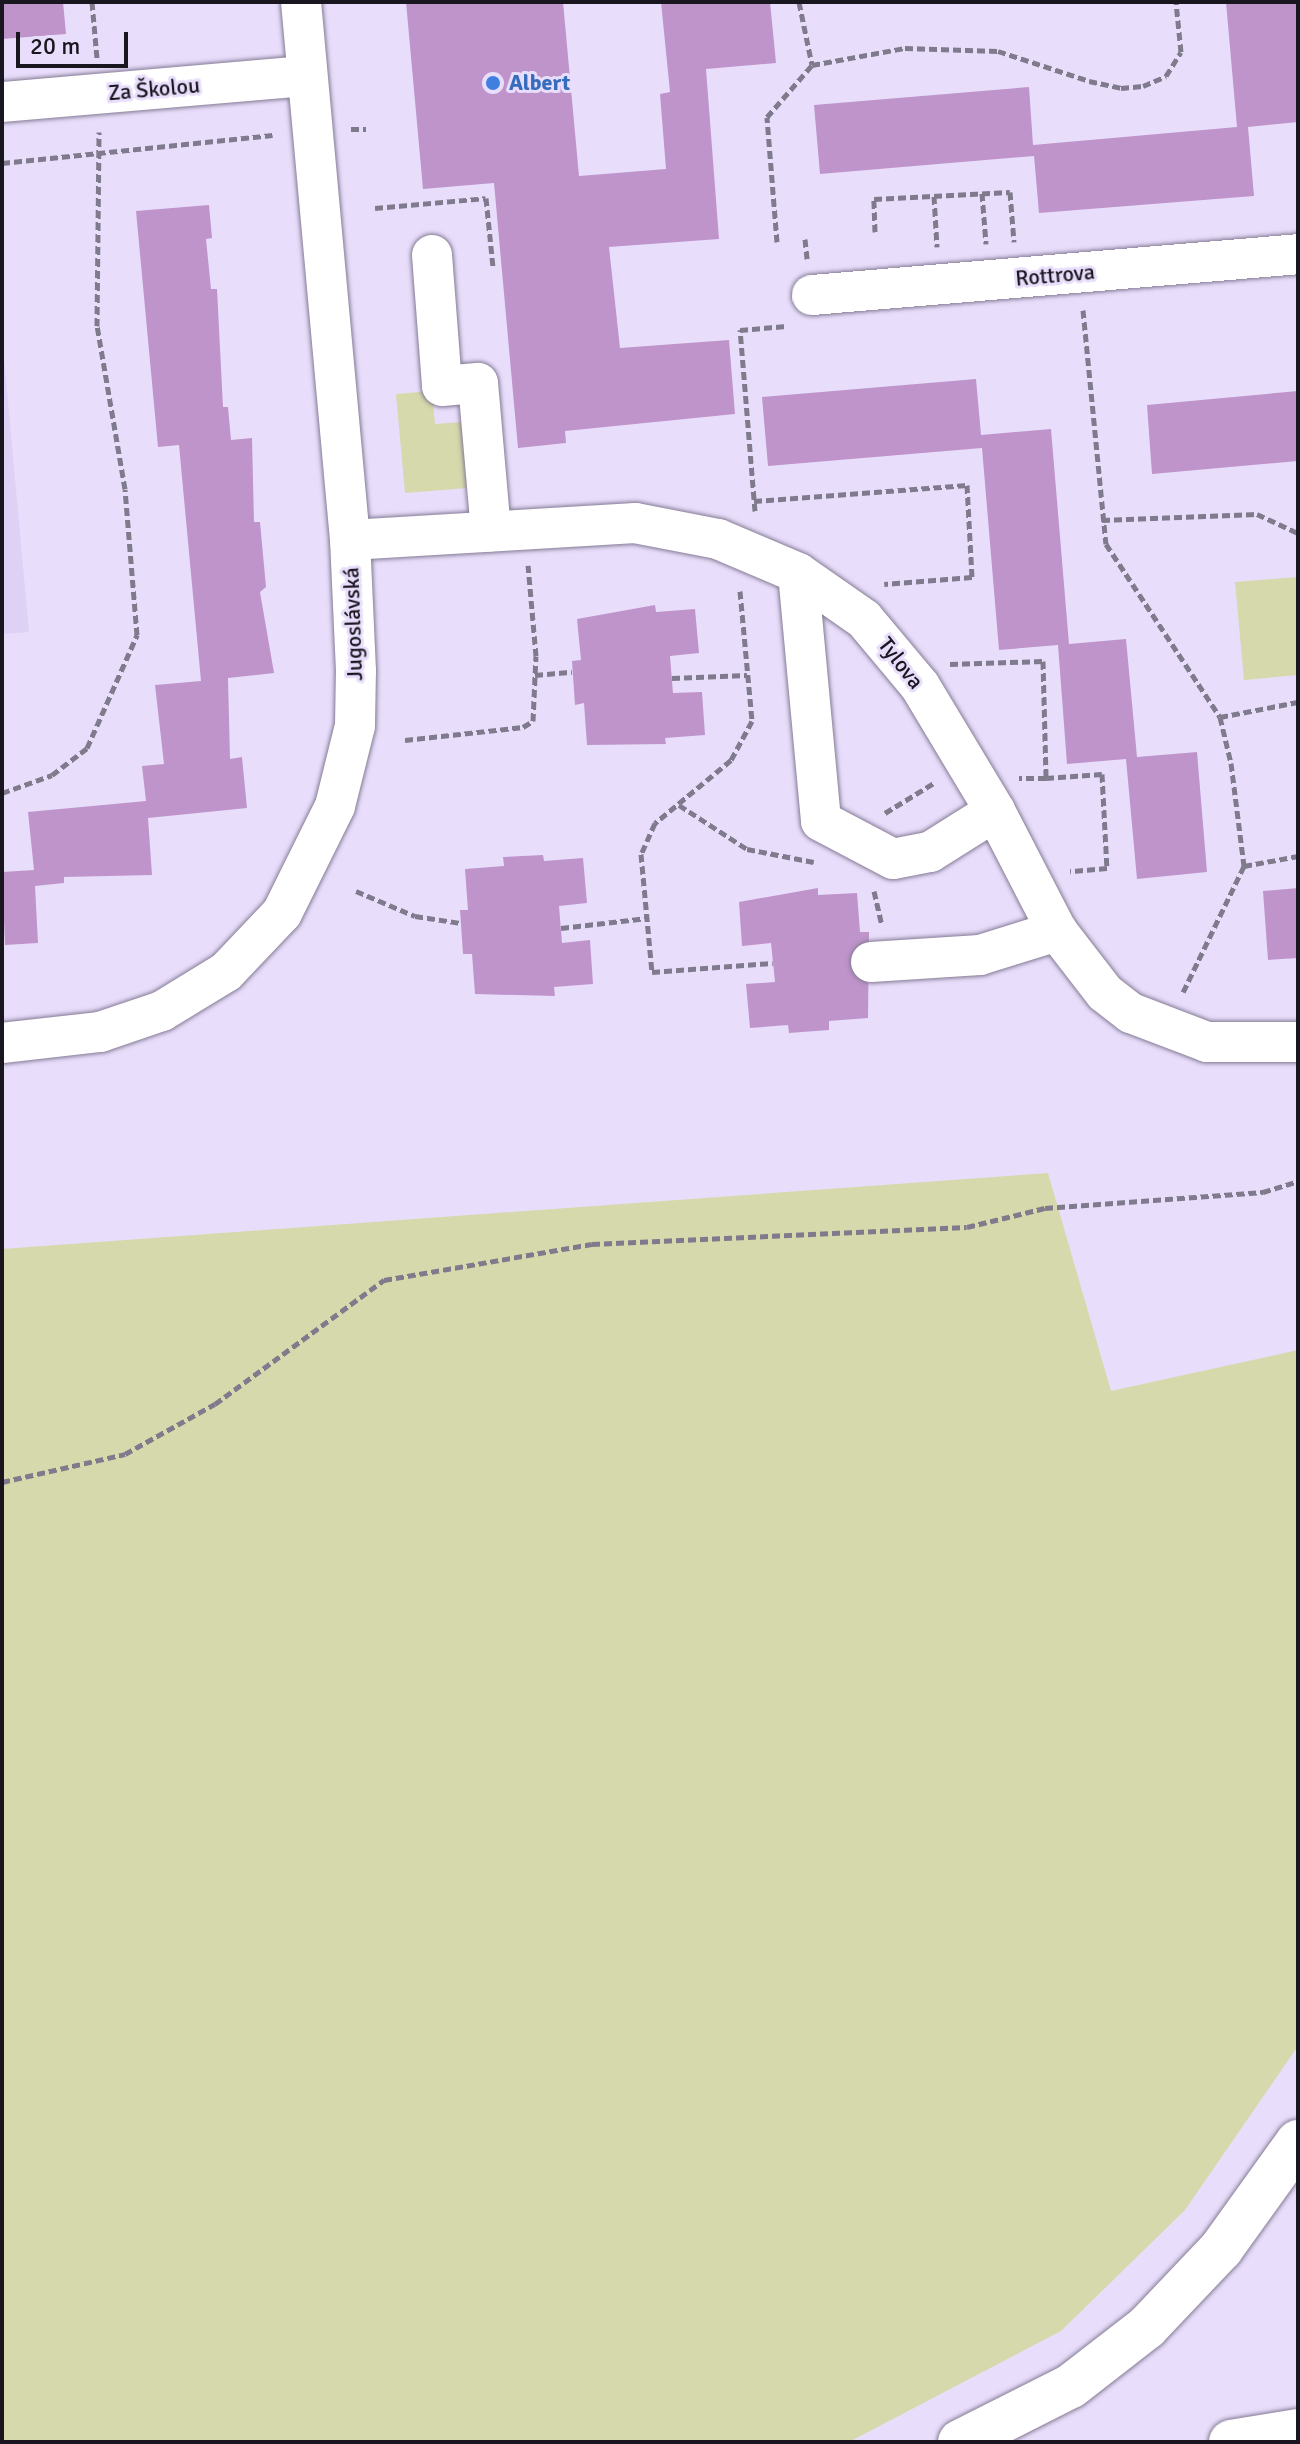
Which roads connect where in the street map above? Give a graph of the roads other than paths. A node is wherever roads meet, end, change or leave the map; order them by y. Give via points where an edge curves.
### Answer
1 (301, 2) edge
2 (306, 76) junction
3 (2, 102) edge
4 (1298, 254) edge
5 (432, 255) dead end
6 (806, 310) road end
7 (491, 531) junction
8 (350, 540) junction
9 (798, 573) junction
10 (999, 795) junction
11 (1057, 931) junction
12 (881, 961) road end
13 (1298, 1042) edge
14 (2, 1043) edge
15 (1298, 2142) edge
16 (1298, 2431) edge
17 (960, 2442) edge
18 (1231, 2442) edge

1 - 2 street, Jugoslávská
2 - 3 street, Za Školou
2 - 8 street, Jugoslávská
4 - 6 street, Rottrova
5 - 7 street via 442,386 478,383
7 - 8 street, Tylova
7 - 9 street, Tylova via 635,523 744,568
8 - 14 street, Jugoslávská via 356,671 350,753 326,830 282,913 226,972 162,1011 100,1032
9 - 10 street, Tylova via 847,605 886,643
9 - 10 street via 821,821 893,859 930,852
10 - 11 street, Tylova
11 - 12 street via 980,955
11 - 13 street, Tylova via 1083,969 1131,1013 1207,1042
15 - 17 highway via 1221,2249 1147,2327 1071,2386
16 - 18 highway

